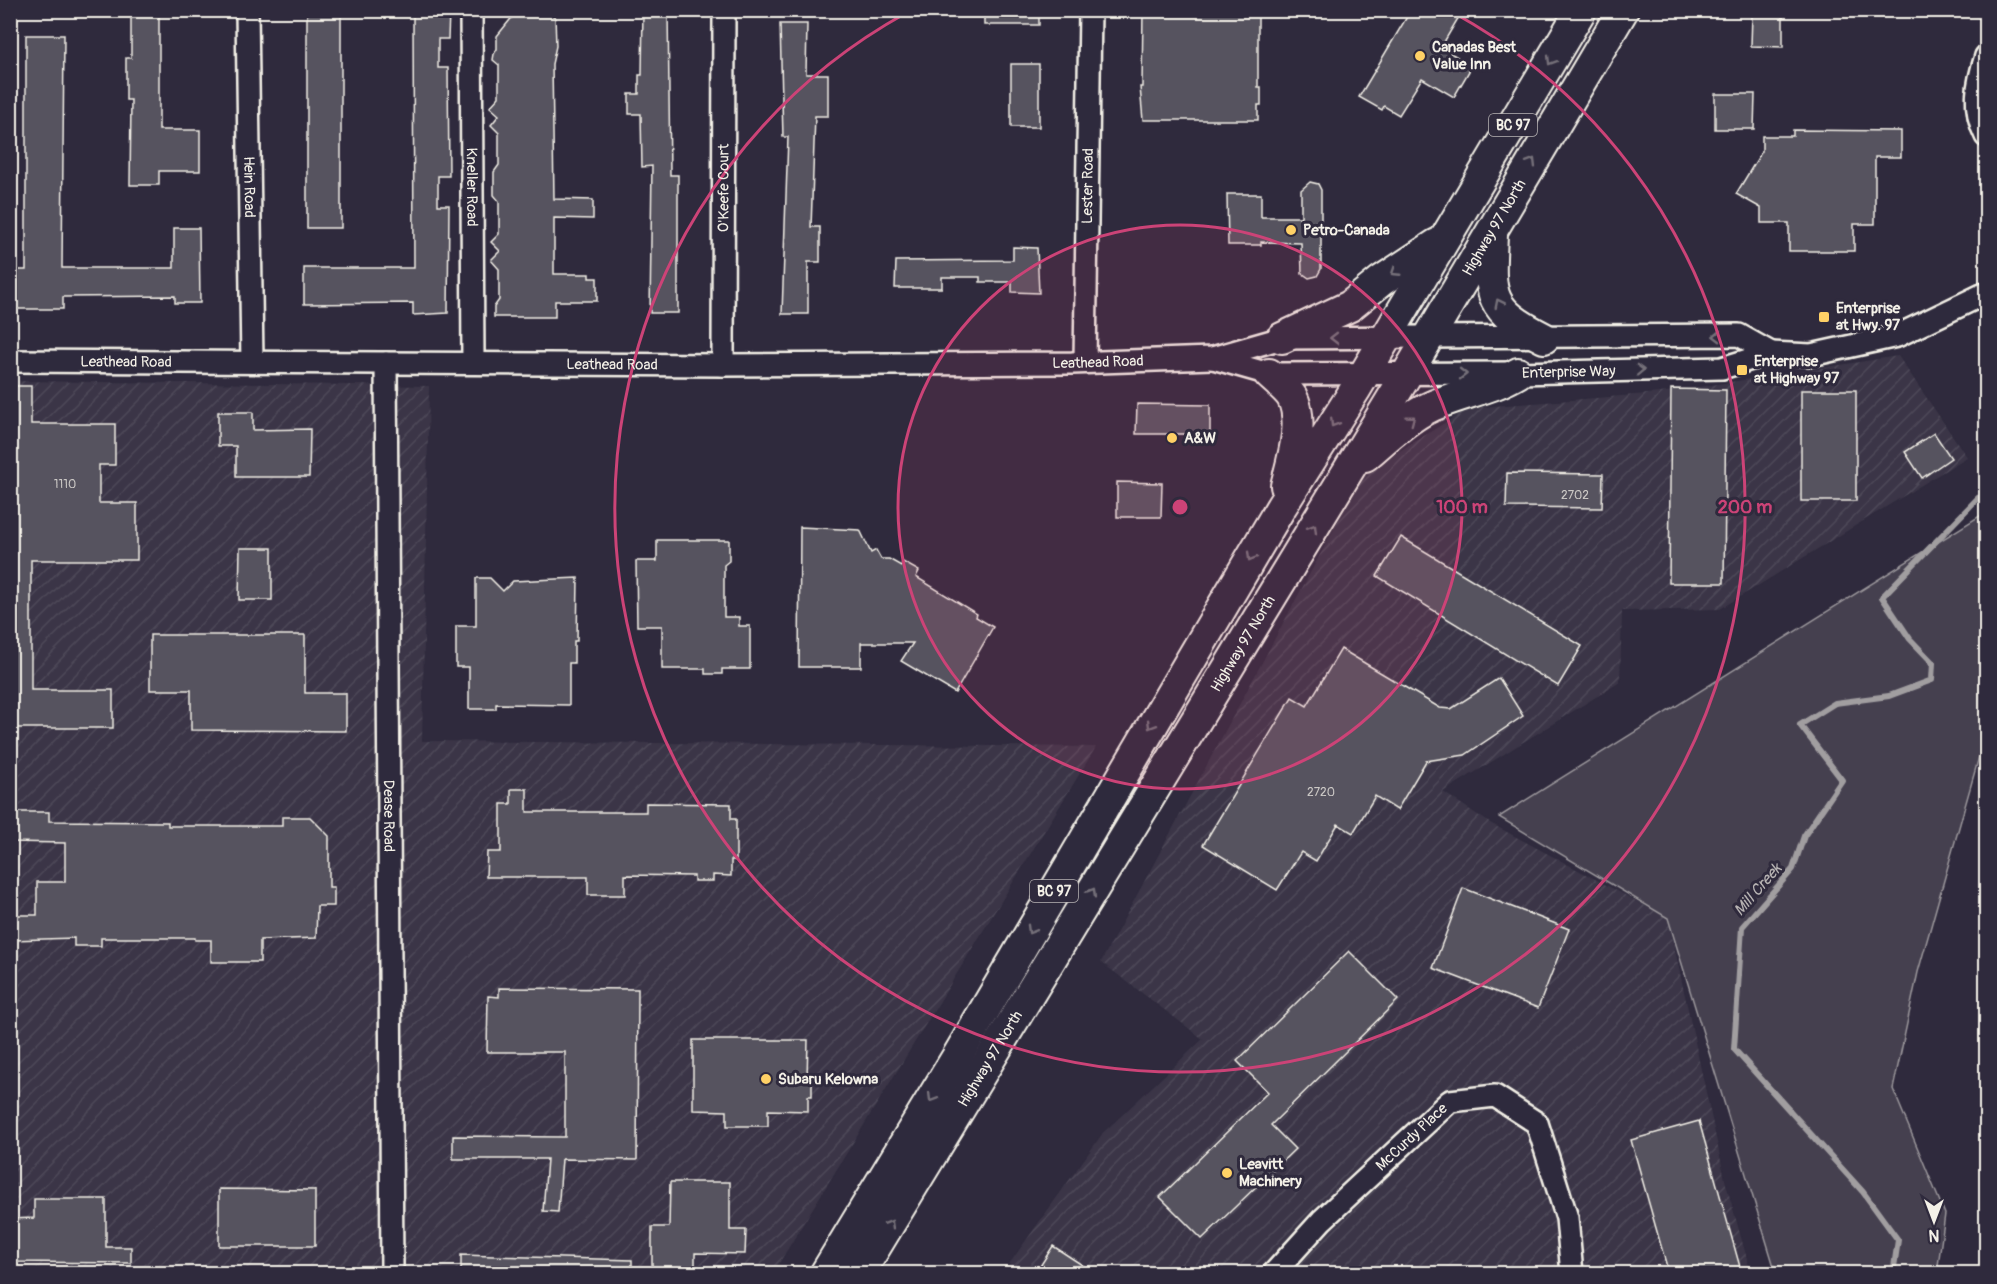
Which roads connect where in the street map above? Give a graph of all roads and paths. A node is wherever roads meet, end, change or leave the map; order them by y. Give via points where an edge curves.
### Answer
1 (247, 10) edge
2 (471, 10) edge
3 (724, 10) edge
4 (1090, 10) edge
5 (1581, 10) edge
6 (1623, 10) edge
7 (1986, 56) edge
8 (1986, 136) edge
9 (1492, 230) junction
10 (1444, 239) junction
11 (1986, 293) edge
12 (1282, 338) junction
13 (1385, 338) junction
14 (1544, 338) junction
15 (1428, 339) junction
16 (1771, 352) junction
17 (1212, 358) junction
18 (10, 361) edge
19 (252, 362) junction
20 (1085, 362) junction
21 (386, 363) junction
22 (473, 363) junction
23 (723, 365) junction
24 (1364, 373) junction
25 (1518, 373) junction
26 (1269, 374) junction
27 (1407, 374) junction
28 (1349, 469) junction
29 (1281, 507) junction
30 (392, 1268) dead end
31 (825, 1274) edge
32 (859, 1274) edge
33 (1273, 1274) edge
34 (1572, 1274) edge

1 - 19 street, Hein Road
2 - 22 street, Kneller Road
3 - 23 street, O'Keefe Court
4 - 20 street, Lester Road
5 -> 10 highway, Highway 97 North / BC 97
9 -> 6 highway, Highway 97 North / BC 97
7 - 8 street via 1977,86 1978,119
14 -> 9 highway via 1514,322 1499,308 1490,277
9 - 15 highway, Highway 97 North / BC 97
10 -> 12 highway via 1350,306
10 - 13 highway, Highway 97 North / BC 97
11 - 16 street, Enterprise Way via 1897,336 1811,355
13 -> 12 street, Leathead Road
12 - 17 street, Leathead Road
13 - 15 street, Leathead Road
13 - 24 highway, Highway 97 North / BC 97
14 - 15 street, Enterprise Way
16 -> 14 street, Enterprise Way via 1739,335
15 - 27 highway, Highway 97 North / BC 97
25 -> 16 street, Enterprise Way via 1722,368
17 - 20 street, Leathead Road
17 - 26 street, Leathead Road
18 - 19 street, Leathead Road
19 - 21 street, Leathead Road
20 - 23 street, Leathead Road
21 - 22 street, Leathead Road
21 - 30 street, Dease Road
22 - 23 street, Leathead Road
24 - 26 street, Leathead Road
24 - 27 street, Enterprise Way
24 -> 29 highway, Highway 97 North / BC 97
27 -> 25 street, Enterprise Way
28 -> 25 highway via 1423,411 1452,398 1497,386
26 - 29 highway via 1292,398 1296,417
27 - 28 highway, Highway 97 North / BC 97
32 -> 28 highway, Highway 97 North / BC 97
29 -> 31 highway, Highway 97 North / BC 97 via 957,1058
33 - 34 street, McCurdy Place via 1322,1220 1450,1101 1495,1096 1537,1124 1567,1218

